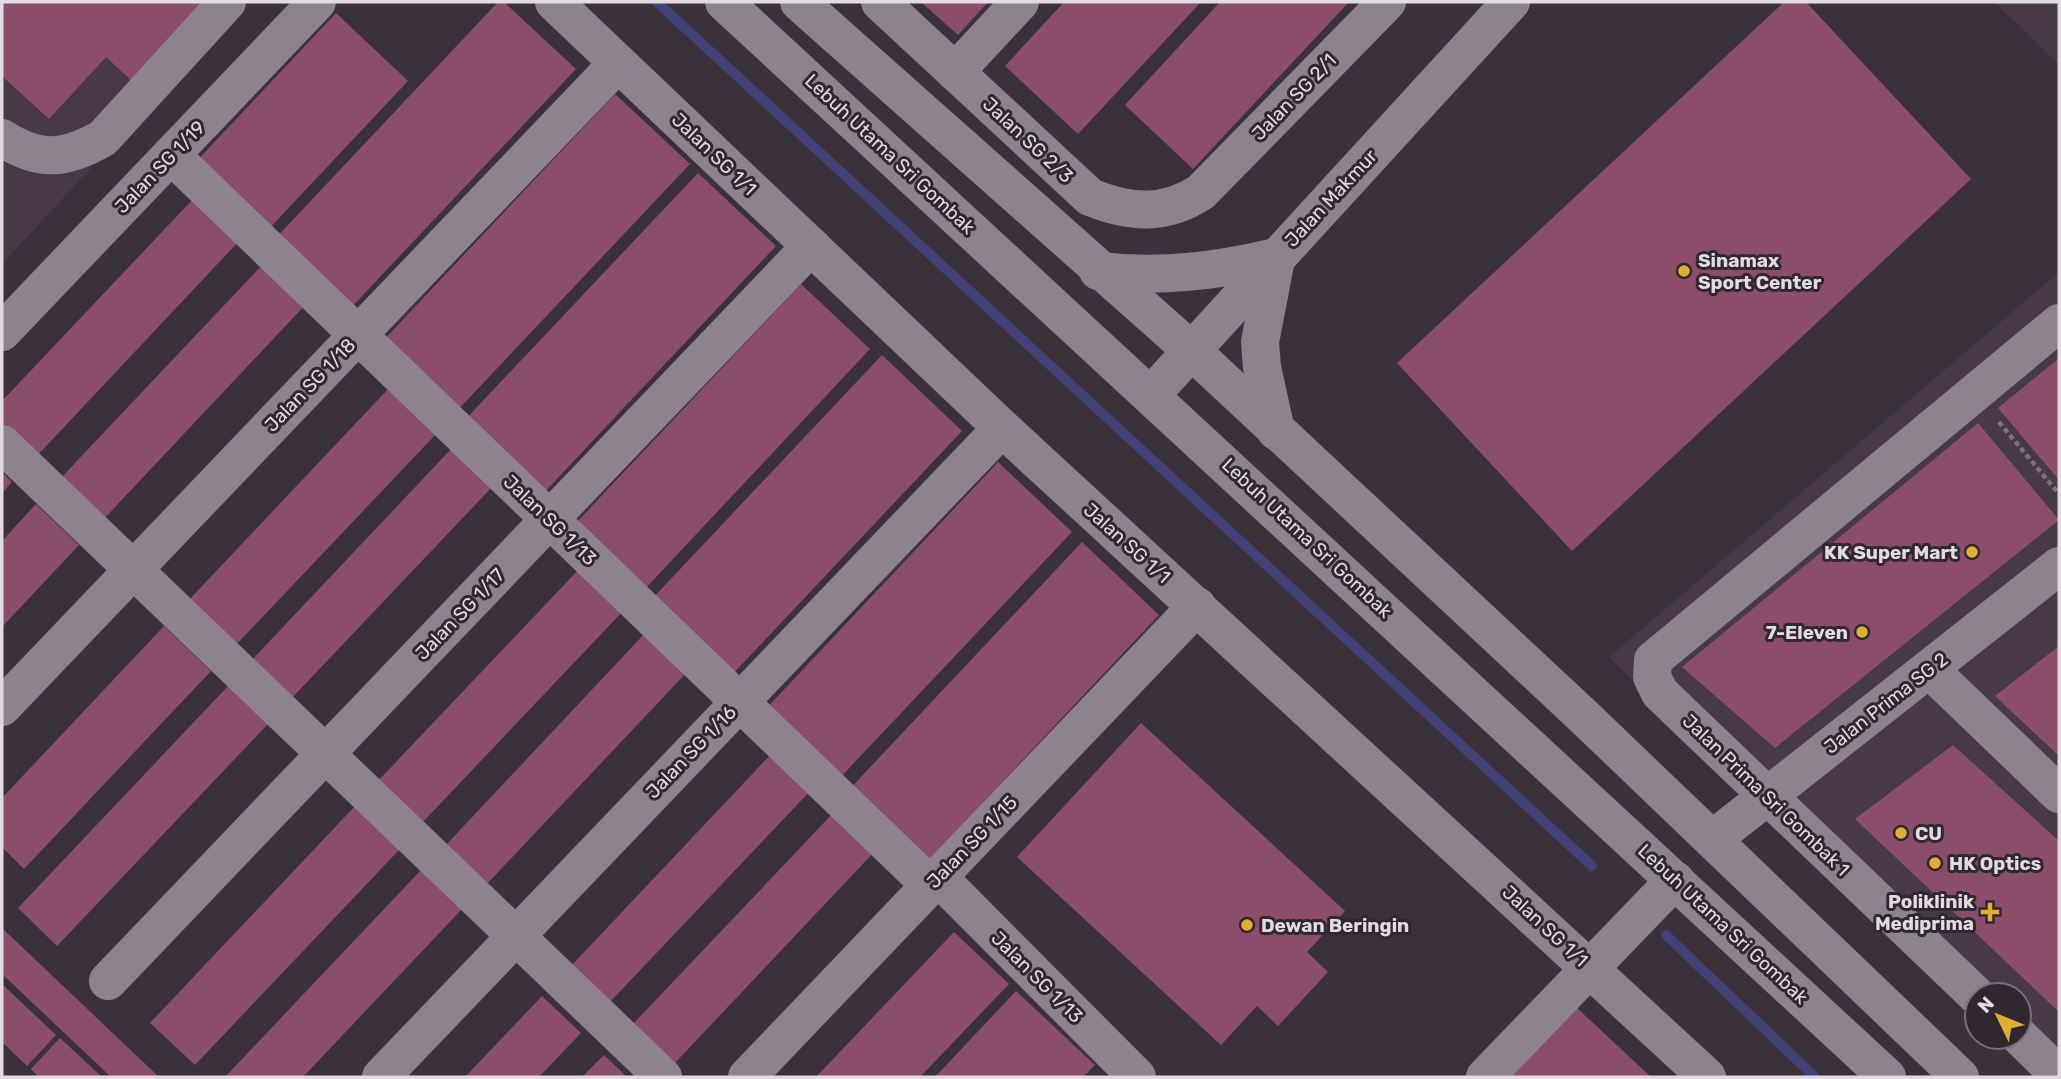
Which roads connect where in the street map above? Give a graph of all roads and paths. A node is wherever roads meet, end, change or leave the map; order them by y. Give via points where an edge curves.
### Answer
1 (227, 2) edge
2 (317, 2) edge
3 (554, 2) edge
4 (724, 2) edge
5 (799, 2) edge
6 (880, 2) edge
7 (1020, 2) edge
8 (1387, 2) edge
9 (1511, 2) edge
10 (618, 63) junction
11 (955, 72) junction
12 (2, 138) edge
13 (171, 155) junction
14 (1200, 192) joint
15 (811, 246) junction
16 (1276, 257) junction
17 (1098, 271) junction
18 (2059, 323) edge
19 (2, 332) edge
20 (358, 335) junction
21 (1192, 351) junction
22 (1975, 394) junction
23 (1151, 395) junction
24 (1002, 428) junction
25 (1276, 431) junction
26 (2, 444) edge
27 (2059, 494) edge
28 (550, 520) junction
29 (2059, 566) edge
30 (133, 570) junction
31 (1197, 606) junction
32 (1929, 669) junction
33 (740, 702) junction
34 (2, 707) edge
35 (326, 754) junction
36 (2059, 794) edge
37 (1768, 796) junction
38 (1713, 839) junction
39 (1675, 880) junction
40 (934, 881) junction
41 (516, 936) junction
42 (1590, 968) junction
43 (108, 981) dead end
44 (1963, 983) edge
45 (2033, 1050) edge
46 (1127, 1074) edge
47 (2059, 1075) edge
48 (381, 1077) edge
49 (663, 1077) edge
50 (747, 1077) edge
51 (1485, 1077) edge
52 (1707, 1077) edge
53 (1887, 1077) edge
54 (1960, 1077) edge

1 - 12 street via 103,138 87,148 43,157
2 - 13 street, Jalan SG 1/19
3 - 10 street, Jalan SG 1/1
4 - 23 street, Lebuh Utama Sri Gombak
5 - 17 street
6 - 11 street, Jalan SG 2/3
7 - 11 street
8 - 14 street, Jalan SG 2/1
9 - 16 street, Jalan Makmur
10 - 15 street, Jalan SG 1/1
10 - 20 street, Jalan SG 1/18
11 - 14 street, Jalan SG 2/3 via 1090,197 1120,209 1153,209 1183,204
13 - 19 street, Jalan SG 1/19
13 - 20 street, Jalan SG 1/13
15 - 24 street, Jalan SG 1/1
15 - 28 street, Jalan SG 1/17
16 - 17 street via 1181,274
16 - 21 street, Jalan Makmur
16 - 25 street via 1260,342
17 - 21 street
18 - 22 street
20 - 28 street, Jalan SG 1/13
20 - 30 street, Jalan SG 1/18
21 - 23 street, Jalan Makmur
21 - 25 street
22 - 27 path
22 - 37 street, Jalan Prima Sri Gombak 1 via 1653,660 1652,677 1660,693
23 - 39 street, Lebuh Utama Sri Gombak
24 - 31 street, Jalan SG 1/1
24 - 33 street, Jalan SG 1/16
25 - 38 street
26 - 30 street
28 - 33 street, Jalan SG 1/13
28 - 35 street, Jalan SG 1/17
29 - 32 street, Jalan Prima SG 2
30 - 34 street, Jalan SG 1/18
30 - 35 street
31 - 40 street, Jalan SG 1/15
31 - 42 street, Jalan SG 1/1
32 - 36 street
32 - 37 street, Jalan Prima SG 2
33 - 40 street, Jalan SG 1/13
33 - 41 street, Jalan SG 1/16
35 - 41 street
35 - 43 street, Jalan SG 1/17
37 - 38 street, Jalan Prima SG 2
37 - 44 street, Jalan Prima Sri Gombak 1
38 - 54 street
39 - 42 street
39 - 53 street, Lebuh Utama Sri Gombak
40 - 46 street, Jalan SG 1/13
40 - 50 street, Jalan SG 1/15
41 - 48 street, Jalan SG 1/16
41 - 49 street
42 - 51 street
42 - 52 street, Jalan SG 1/1
45 - 47 street

